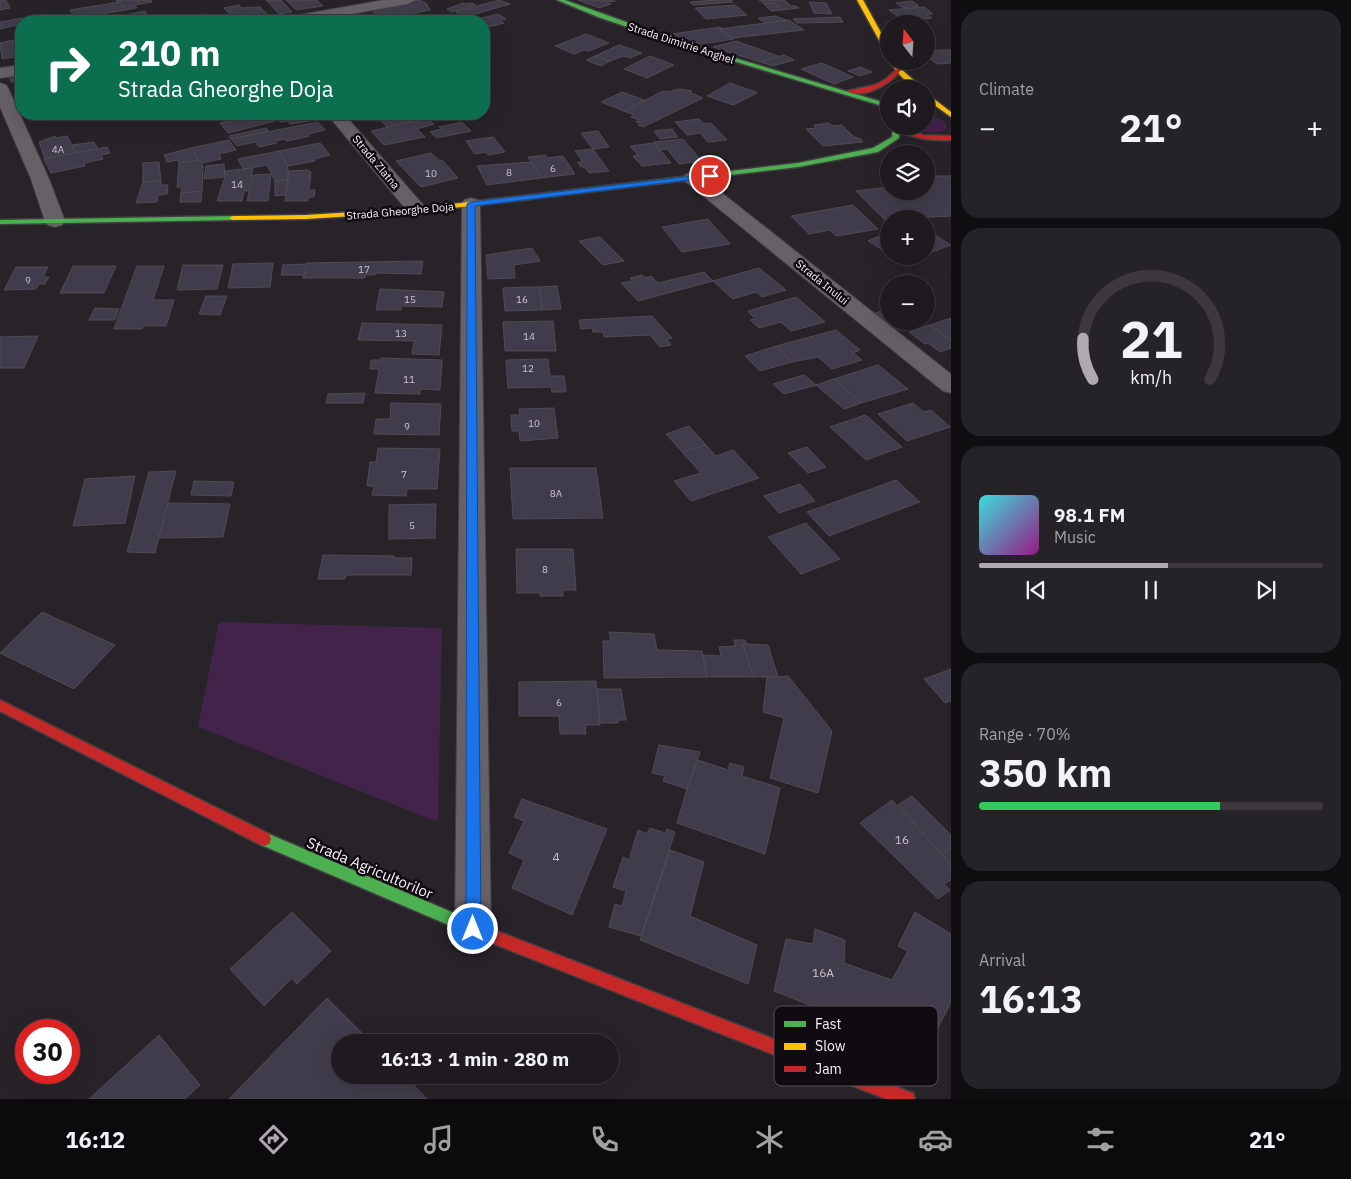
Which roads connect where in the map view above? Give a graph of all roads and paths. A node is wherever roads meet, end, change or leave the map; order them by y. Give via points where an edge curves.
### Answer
1 (408, 0) edge
2 (560, 0) edge
3 (860, 0) edge
4 (322, 15) edge
5 (880, 37) edge
6 (895, 70) edge
7 (15, 71) edge
8 (0, 73) edge
9 (908, 80) edge
10 (803, 82) junction
11 (0, 88) edge
12 (839, 91) junction
13 (880, 103) edge
14 (935, 103) edge
15 (855, 108) dead end
16 (935, 112) edge
17 (951, 116) edge
18 (340, 120) edge
19 (896, 135) edge
20 (914, 135) edge
21 (951, 138) edge
22 (951, 142) edge
23 (937, 150) dead end
24 (880, 159) edge
25 (798, 166) junction
26 (692, 178) junction
27 (471, 204) junction
28 (417, 210) junction
29 (0, 222) edge
30 (55, 222) junction
31 (951, 386) edge
32 (0, 705) edge
33 (473, 929) junction
34 (774, 1047) edge
35 (874, 1086) edge
36 (907, 1099) edge

1 - 4 street
2 - 10 main road, Strada Dimitrie Anghel via 623,24
3 - 5 main road
6 - 9 main road
6 - 12 main road via 890,83 882,87
7 - 8 street
10 - 12 main road, Strada Dimitrie Anghel
10 - 15 main road, Strada Dimitrie Anghel
11 - 30 street
12 - 13 main road, Strada Dimitrie Anghel
14 - 17 main road
16 - 17 main road
18 - 28 street, Strada Zlatna
19 - 25 main road, Strada Gheorghe Doja via 891,142 875,150
20 - 21 main road
22 - 23 main road
24 - 25 main road, Strada Gheorghe Doja
25 - 26 main road, Strada Gheorghe Doja
26 - 27 main road, Strada Gheorghe Doja
26 - 31 street, Strada Inului
27 - 28 main road, Strada Gheorghe Doja
27 - 33 street
28 - 30 main road, Strada Gheorghe Doja via 306,217
29 - 30 main road, Strada Gheorghe Doja
32 - 33 main road, Strada Agricultorilor via 266,840
33 - 34 main road, Strada Agricultorilor
35 - 36 main road, Strada Agricultorilor

